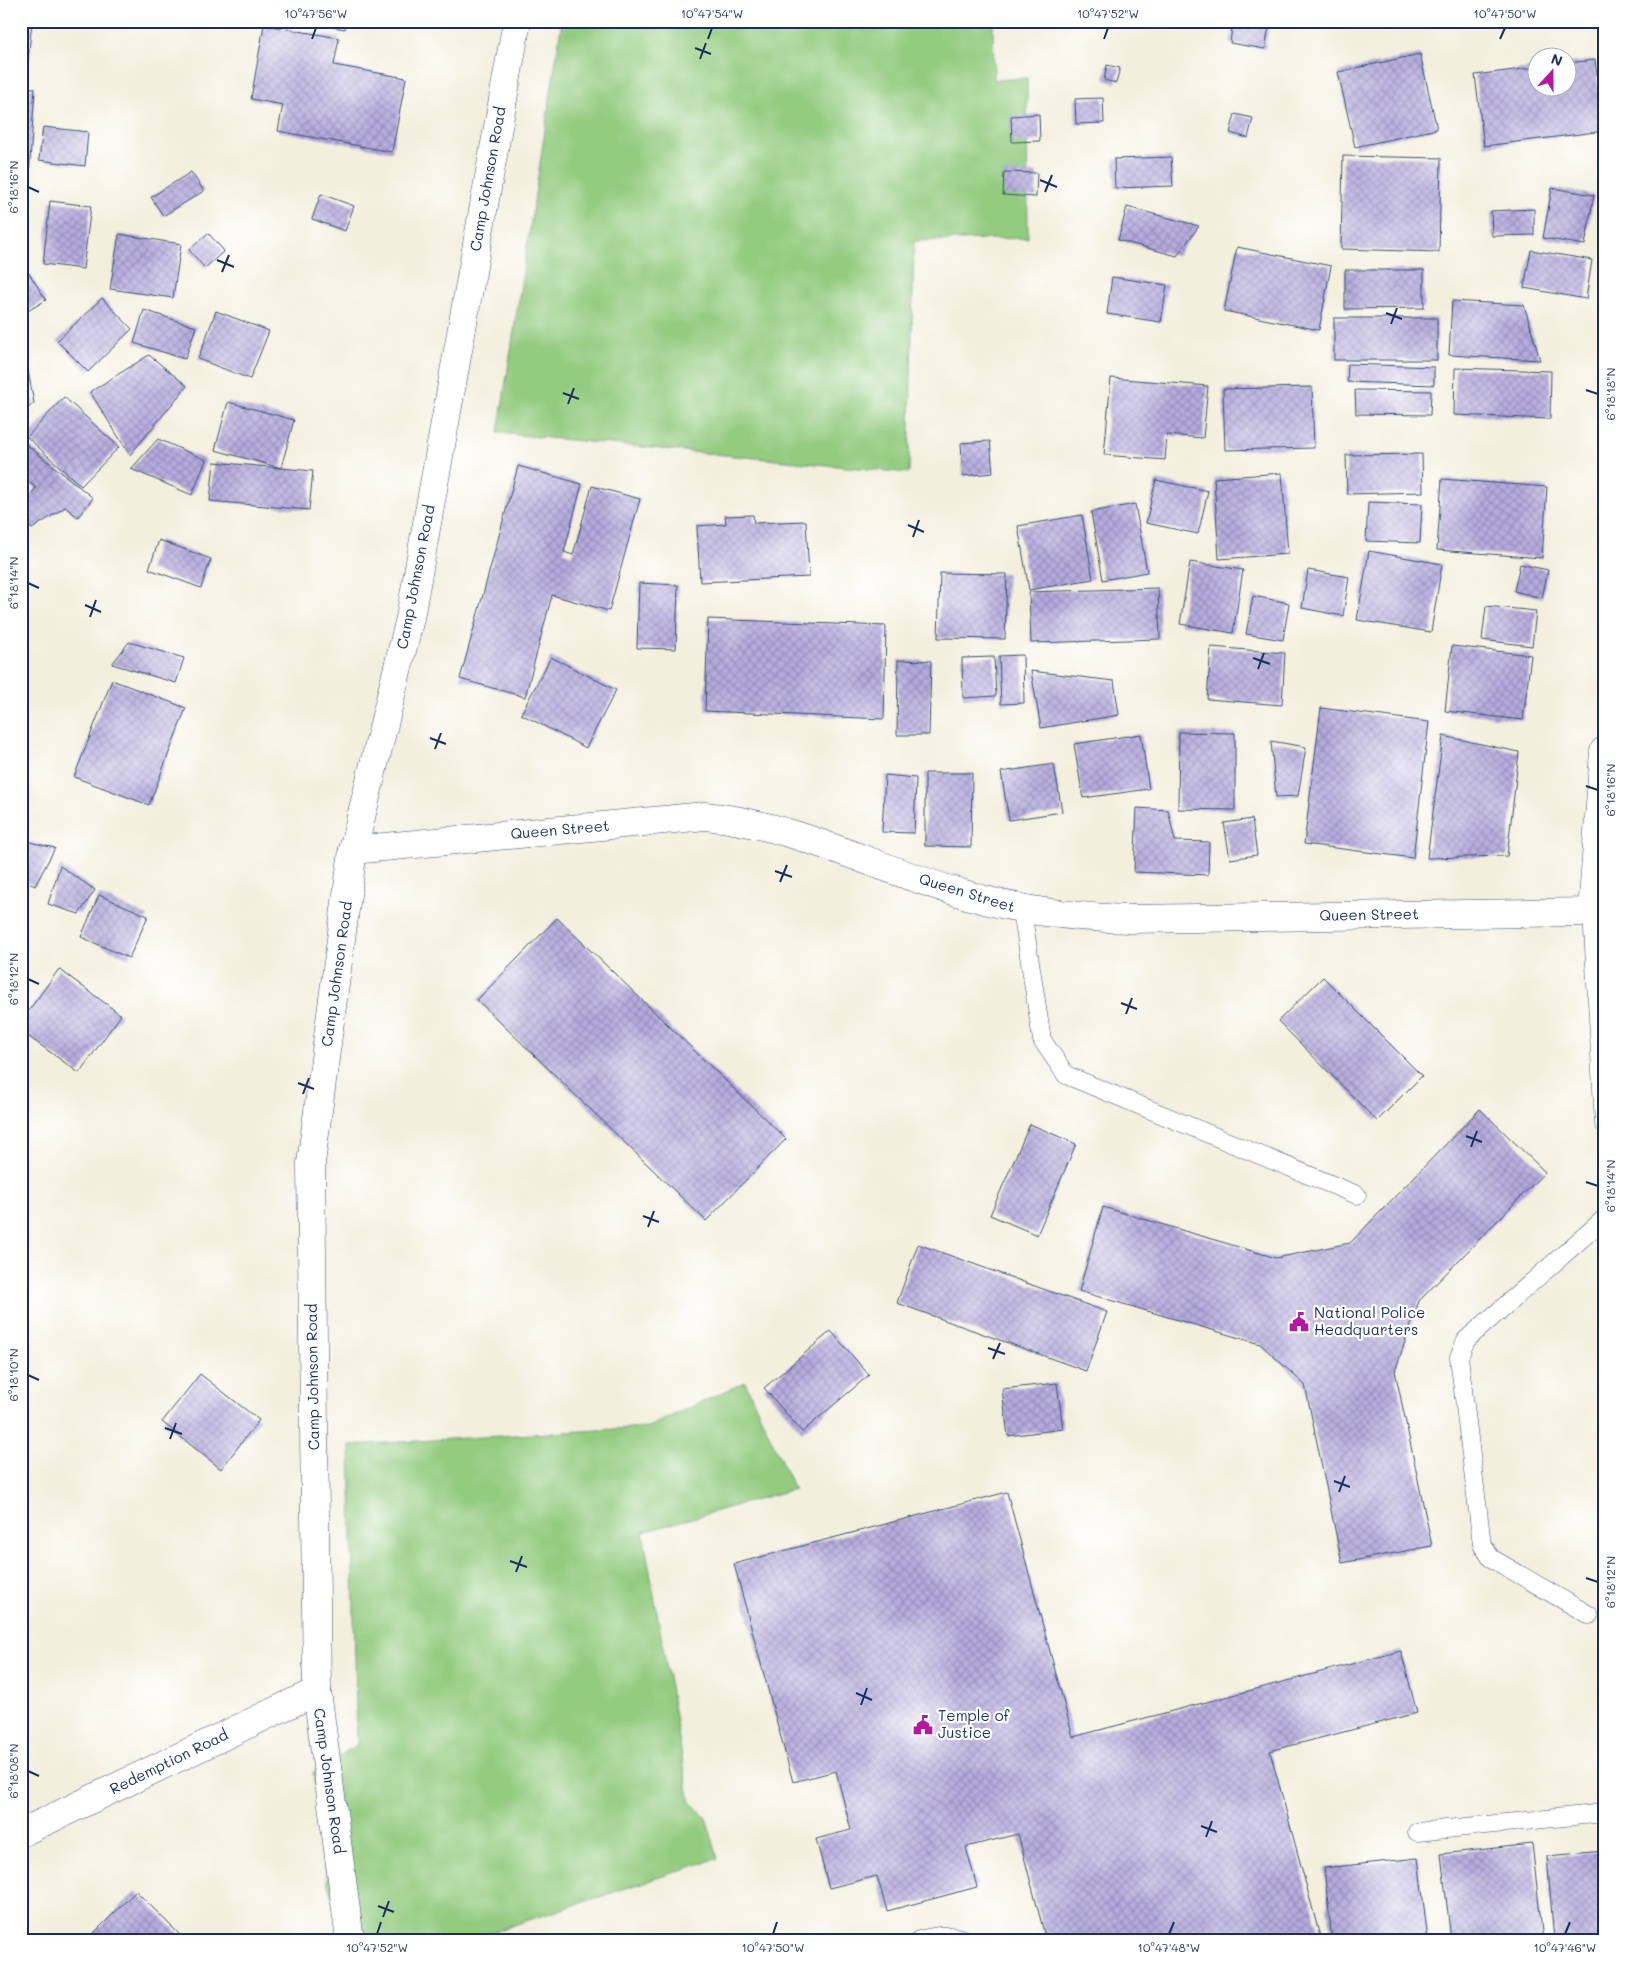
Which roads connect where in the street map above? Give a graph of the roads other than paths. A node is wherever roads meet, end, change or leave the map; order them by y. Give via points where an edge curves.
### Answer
1 (517, 21) edge
2 (1604, 751) edge
3 (353, 850) junction
4 (1022, 910) junction
5 (1592, 912) junction
6 (1604, 1124) edge
7 (1357, 1195) dead end
8 (1604, 1219) edge
9 (1589, 1615) dead end
10 (316, 1691) junction
11 (1604, 1813) edge
12 (1417, 1832) dead end
13 (21, 1833) edge
14 (350, 1940) edge
15 (919, 1940) edge
16 (966, 1940) edge

1 - 3 main road, Camp Johnson Road via 410,618
2 - 5 main road
3 - 4 main road, Queen Street via 705,816 737,819 779,830 954,891
3 - 10 main road, Camp Johnson Road via 311,1163
4 - 5 main road, Queen Street via 1080,918 1129,919
4 - 7 lane via 1042,1040 1066,1075
5 - 6 lane
8 - 9 lane via 1466,1340 1459,1357 1482,1544 1491,1558
10 - 13 main road, Redemption Road
10 - 14 main road, Camp Johnson Road
11 - 12 lane
15 - 16 lane via 954,1935

